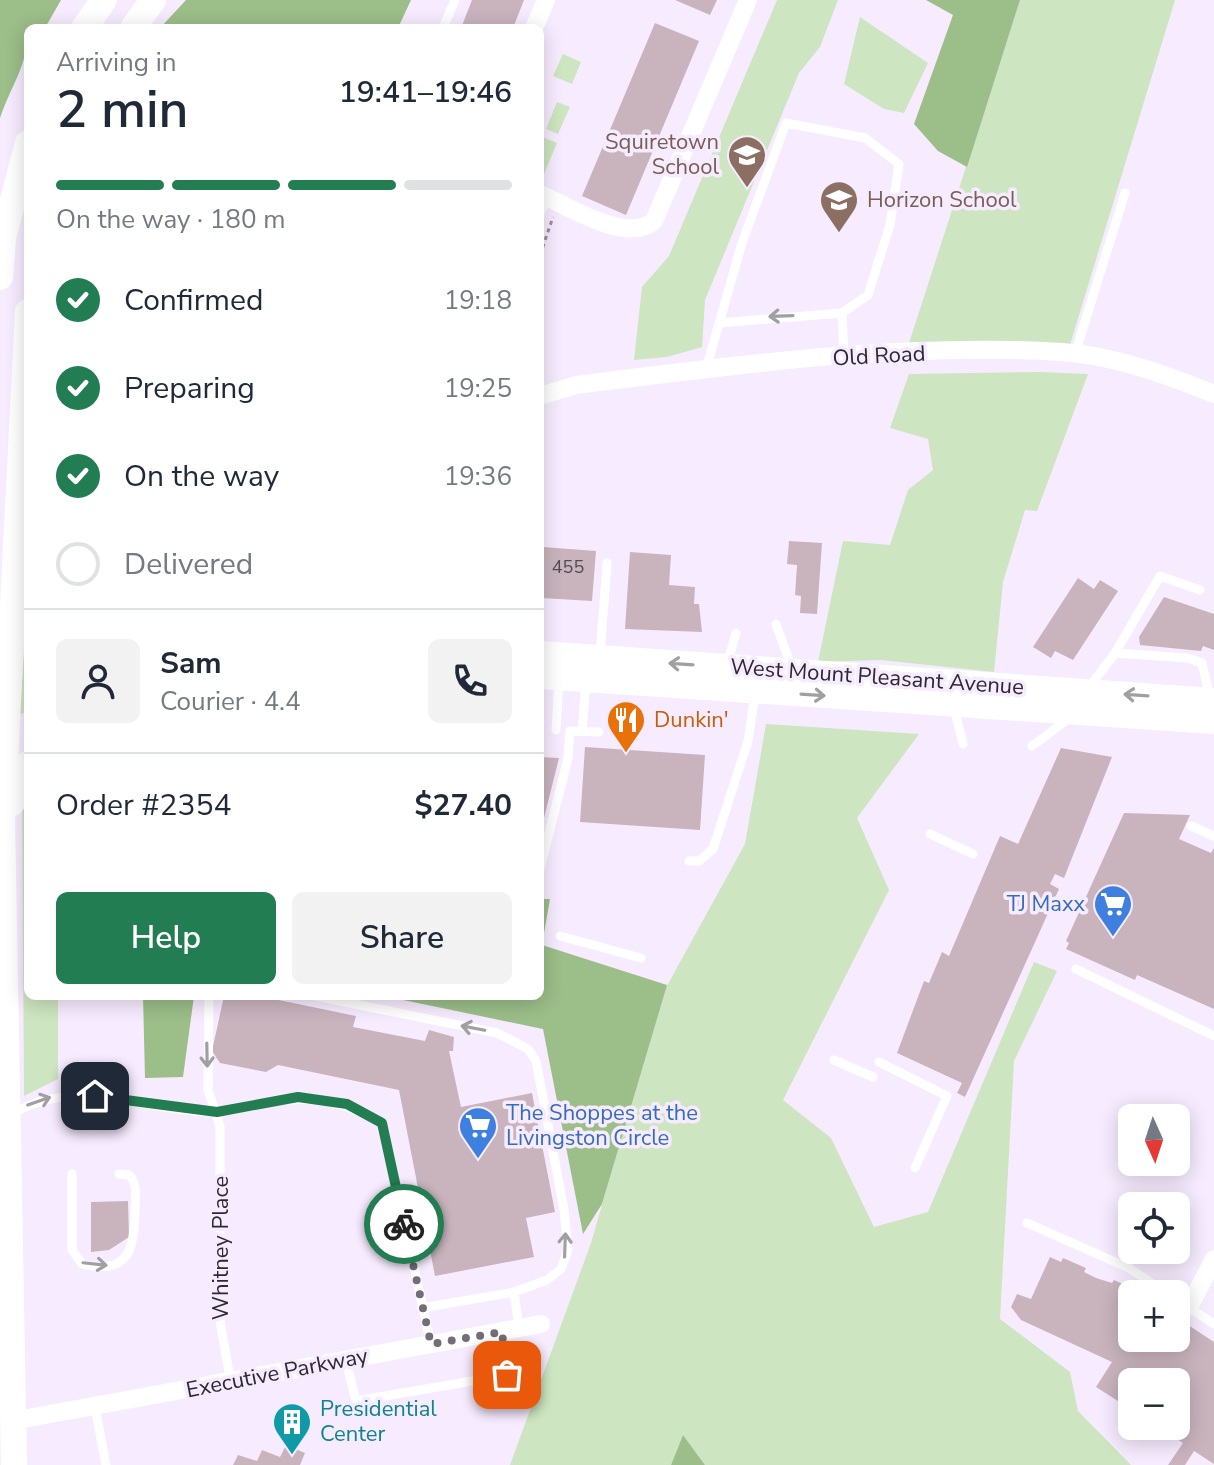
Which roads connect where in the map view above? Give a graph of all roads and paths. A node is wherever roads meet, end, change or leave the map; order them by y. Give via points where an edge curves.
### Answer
1 (104, 0) edge
2 (153, 0) edge
3 (455, 0) edge
4 (546, 0) edge
5 (748, 0) edge
6 (87, 24) edge
7 (136, 24) edge
8 (445, 24) edge
9 (536, 24) edge
10 (24, 158) edge
11 (1125, 193) dead end
12 (546, 202) edge
13 (0, 277) edge
14 (842, 313) junction
15 (719, 323) junction
16 (1075, 354) junction
17 (844, 357) junction
18 (706, 369) junction
19 (1214, 394) edge
20 (544, 395) edge
21 (24, 463) edge
22 (14, 548) edge
23 (607, 563) dead end
24 (1200, 590) dead end
25 (776, 624) dead end
26 (736, 633) dead end
27 (1115, 653) junction
28 (544, 655) edge
29 (727, 667) junction
30 (593, 669) junction
31 (793, 671) junction
32 (549, 677) edge
33 (755, 691) junction
34 (1082, 702) junction
35 (953, 704) junction
36 (1213, 708) edge
37 (12, 727) edge
38 (556, 730) dead end
39 (582, 731) junction
40 (599, 732) dead end
41 (963, 744) dead end
42 (1032, 746) dead end
43 (24, 771) edge
44 (2, 820) junction
45 (1191, 826) dead end
46 (930, 834) dead end
47 (1214, 836) edge
48 (544, 853) edge
49 (973, 854) dead end
50 (689, 861) dead end
51 (560, 936) dead end
52 (641, 958) dead end
53 (1076, 969) dead end
54 (209, 1000) edge
55 (335, 1000) edge
56 (1214, 1036) edge
57 (834, 1060) dead end
58 (879, 1062) dead end
59 (873, 1077) dead end
60 (217, 1112) junction
61 (10, 1115) junction
62 (915, 1168) dead end
63 (72, 1174) dead end
64 (119, 1174) dead end
65 (1027, 1223) dead end
66 (1214, 1259) edge
67 (1147, 1280) edge
68 (514, 1292) junction
69 (1190, 1292) edge
70 (422, 1308) junction
71 (1190, 1308) edge
72 (541, 1324) dead end
73 (1214, 1324) edge
74 (510, 1330) junction
75 (431, 1344) junction
76 (346, 1361) junction
77 (231, 1383) junction
78 (95, 1407) junction
79 (12, 1421) junction
80 (14, 1465) edge
81 (106, 1465) edge

1 - 6 main road
2 - 7 main road
3 - 8 lane
4 - 9 street
5 - 12 street via 654,221 643,230 624,231
10 - 13 main road via 3,238
11 - 16 lane
14 -> 15 lane
14 - 15 lane via 868,295 890,225 899,164 865,138 786,123
14 - 17 lane
15 - 18 lane
16 - 17 street, Old Road
16 - 19 street, Old Road
17 - 18 street, Old Road
18 - 20 street, Old Road via 576,385
21 - 22 main road
22 - 37 main road
23 - 30 lane
24 - 27 lane via 1160,576
25 - 31 lane
26 - 29 lane
27 - 34 lane
27 - 36 lane via 1202,663
28 - 30 main road, West Mount Pleasant Avenue
29 -> 30 main road, West Mount Pleasant Avenue
29 - 31 main road, West Mount Pleasant Avenue
30 - 32 main road, West Mount Pleasant Avenue
30 - 33 main road, West Mount Pleasant Avenue
30 - 39 lane
31 - 34 main road, West Mount Pleasant Avenue
32 - 38 lane
33 -> 35 main road, West Mount Pleasant Avenue
33 - 50 lane via 748,741 713,849 699,861
34 - 35 main road, West Mount Pleasant Avenue
34 - 36 main road, West Mount Pleasant Avenue
34 - 42 lane
35 - 41 lane
37 - 44 main road
39 - 40 lane
39 - 48 lane via 570,731
43 - 44 main road
44 - 61 main road
45 - 47 lane
46 - 49 lane
51 - 52 lane
53 - 56 lane
54 -> 60 lane, Whitney Place via 208,1090
68 -> 55 lane via 547,1280 561,1269 568,1250 536,1061 528,1049 497,1033
57 - 59 lane
58 - 62 lane via 947,1096
61 -> 60 lane via 33,1101 72,1094
60 - 70 lane via 298,1097 347,1104 382,1123
60 - 77 lane, Whitney Place via 220,1322
61 - 79 main road
63 -> 64 lane via 72,1250 82,1264 108,1266 134,1246 135,1184 129,1175
65 - 67 lane
66 - 69 street
68 - 70 lane
68 - 74 lane
70 - 75 lane
71 - 73 lane
72 - 74 street, Executive Parkway
74 - 75 street, Executive Parkway
74 - 76 lane via 507,1379 356,1401
75 - 76 street, Executive Parkway
76 - 77 street, Executive Parkway
77 - 78 street, Executive Parkway
78 - 79 street, Executive Parkway
78 - 81 lane
79 - 80 main road

